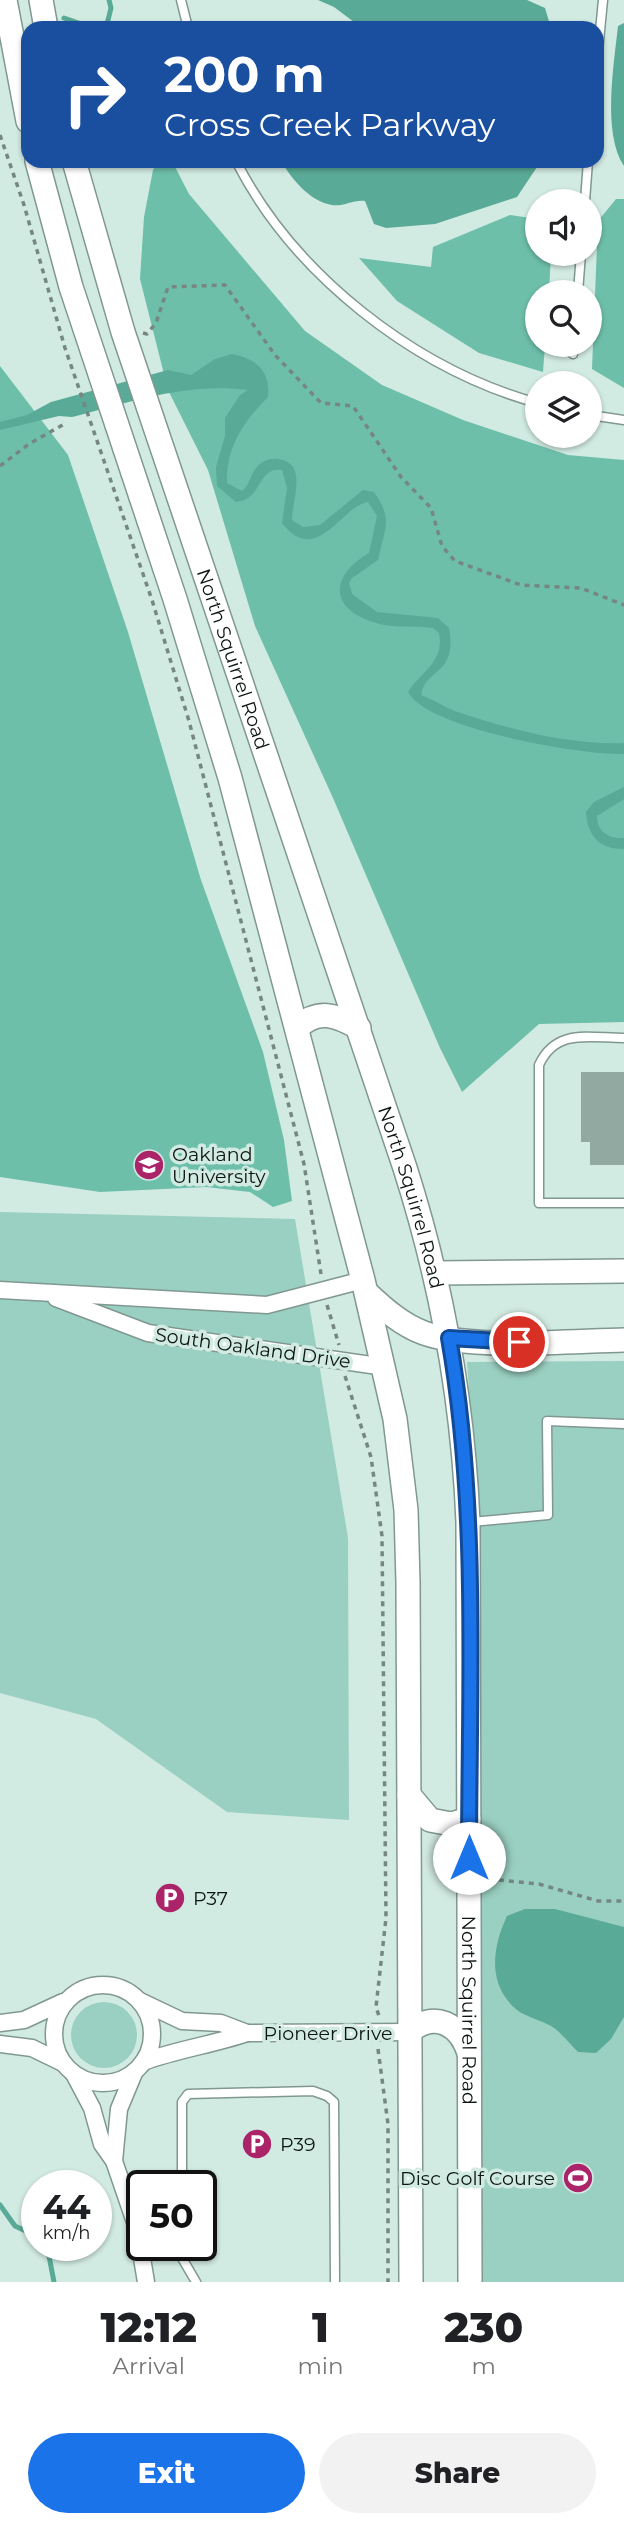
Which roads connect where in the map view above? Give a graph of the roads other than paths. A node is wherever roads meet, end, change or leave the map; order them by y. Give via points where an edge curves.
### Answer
1 (5, 0) edge
2 (41, 0) edge
3 (181, 0) edge
4 (603, 0) edge
5 (45, 21) edge
6 (186, 21) edge
7 (601, 21) edge
8 (21, 84) edge
9 (39, 168) edge
10 (76, 168) edge
11 (241, 168) edge
12 (587, 168) edge
13 (586, 189) edge
14 (525, 399) edge
15 (602, 417) edge
16 (624, 420) edge
17 (297, 1028) junction
18 (359, 1028) junction
19 (624, 1038) edge
20 (624, 1203) edge
21 (624, 1271) edge
22 (436, 1273) junction
23 (365, 1287) junction
24 (0, 1290) edge
25 (44, 1293) junction
26 (449, 1338) junction
27 (624, 1340) edge
28 (385, 1367) junction
29 (624, 1424) edge
30 (468, 1522) junction
31 (409, 1795) junction
32 (469, 1819) junction
33 (139, 2000) junction
34 (66, 2001) junction
35 (0, 2023) edge
36 (409, 2032) junction
37 (247, 2033) junction
38 (0, 2045) edge
39 (470, 2056) junction
40 (139, 2067) junction
41 (68, 2068) junction
42 (114, 2161) junction
43 (182, 2170) edge
44 (184, 2261) edge
45 (414, 2276) edge
46 (146, 2282) edge
47 (196, 2282) edge
48 (335, 2282) edge
49 (470, 2282) edge

1 - 8 main road
2 - 5 main road
3 - 6 lane
4 - 7 lane
9 - 17 main road, North Squirrel Road via 89,342 230,778
10 - 18 main road, North Squirrel Road via 123,332
11 - 14 lane via 274,219 326,279 388,332 422,353
12 - 13 lane
15 - 16 lane
17 - 18 main road via 312,1017 332,1015
17 - 23 main road, North Squirrel Road
18 - 22 main road, North Squirrel Road
19 - 20 lane via 563,1039 547,1048 539,1065 539,1203
21 - 22 main road
22 - 26 main road, North Squirrel Road
23 - 25 street, South Oakland Drive via 267,1305
23 - 26 main road via 411,1327
23 - 28 main road, North Squirrel Road
24 - 25 street, South Oakland Drive
25 - 28 street, South Oakland Drive via 148,1333
26 - 27 main road
26 - 30 main road, North Squirrel Road via 462,1426
28 - 31 main road, North Squirrel Road via 406,1510
29 - 30 lane via 547,1421 548,1515
30 - 32 main road, North Squirrel Road
31 - 32 main road via 430,1820 451,1824
31 - 36 main road, North Squirrel Road
32 - 39 main road, North Squirrel Road
33 - 34 street via 107,1984 80,1990
33 - 37 street, Pioneer Drive via 182,2021 221,2023
33 - 40 street via 152,2030 150,2047
34 - 35 street via 24,2020
34 - 41 street via 53,2034 55,2049
36 - 37 street, Pioneer Drive
36 - 39 main road via 424,2021 443,2022 460,2033
36 - 45 main road, North Squirrel Road
37 - 40 street, Pioneer Drive via 185,2048
38 - 41 street via 32,2048
39 - 49 main road, North Squirrel Road
40 - 41 street via 120,2080 105,2083
40 - 42 street via 119,2109
41 - 42 street via 92,2108 102,2144
42 - 46 street via 137,2228
43 - 48 lane via 181,2102 188,2094 313,2091 327,2096 334,2102
44 - 47 lane

